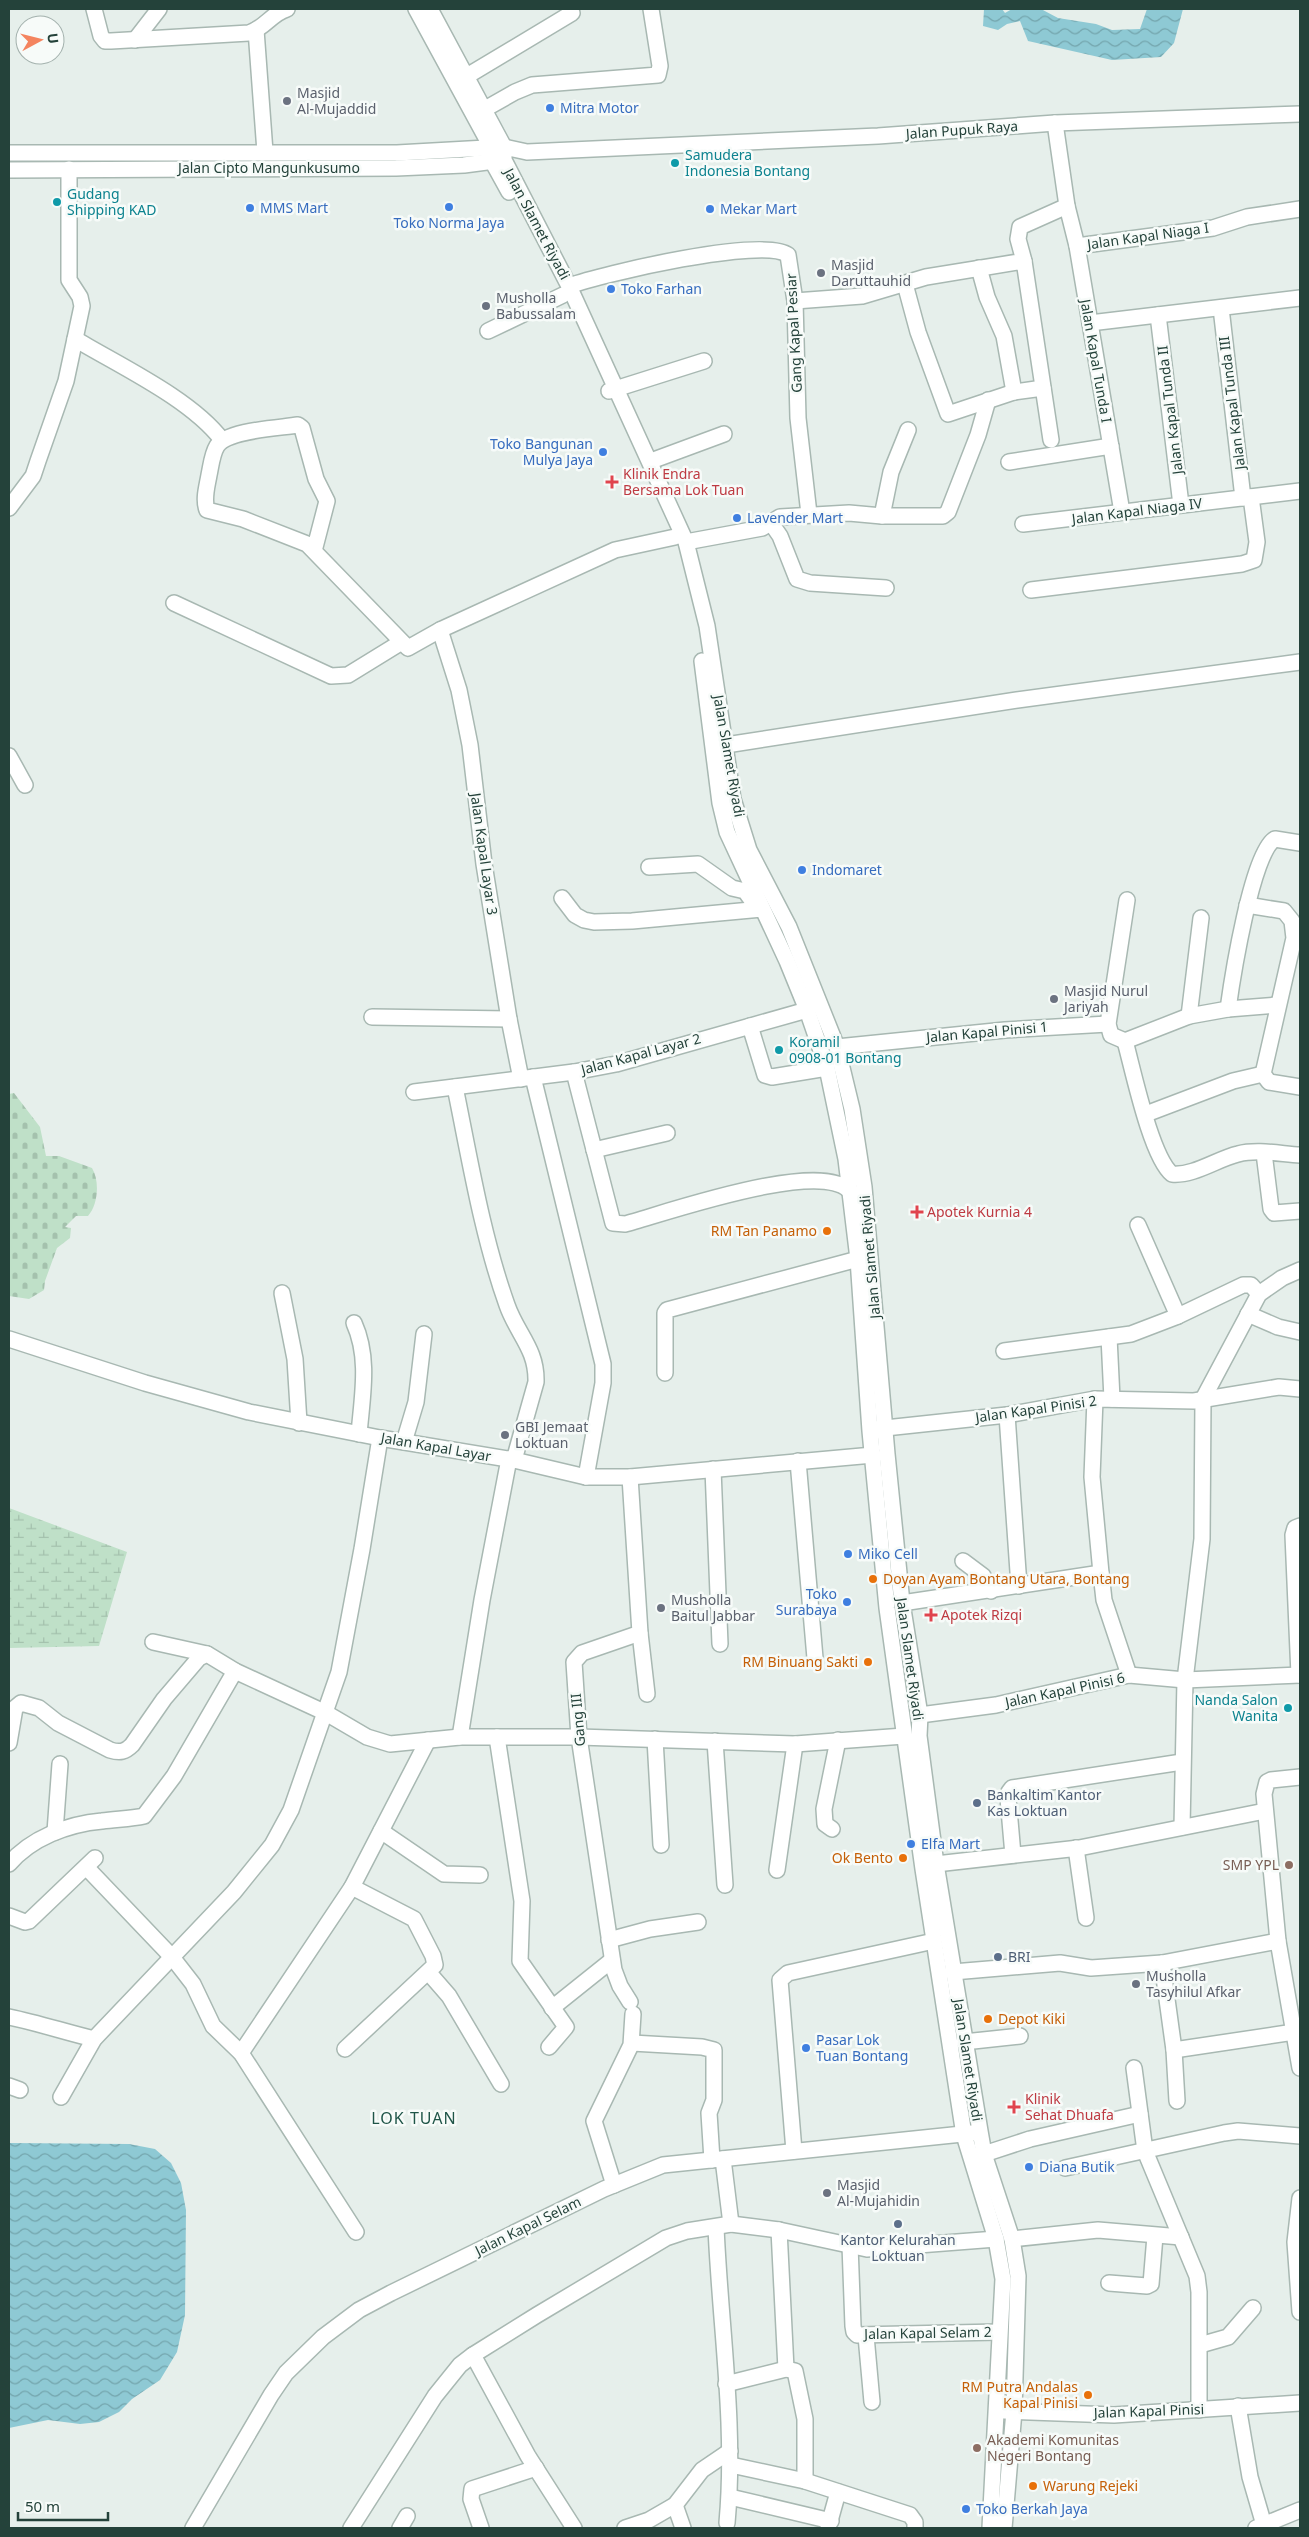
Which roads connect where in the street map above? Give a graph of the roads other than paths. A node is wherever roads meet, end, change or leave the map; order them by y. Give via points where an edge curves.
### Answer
1 (94, 9) edge
2 (159, 9) edge
3 (416, 9) edge
4 (430, 9) edge
5 (651, 9) edge
6 (282, 10) edge
7 (572, 12) dead end
8 (256, 30) junction
9 (135, 40) junction
10 (468, 76) junction
11 (485, 109) junction
12 (1300, 114) edge
13 (1055, 123) junction
14 (624, 146) joint
15 (265, 152) junction
16 (9, 153) edge
17 (498, 154) junction
18 (69, 169) junction
19 (9, 170) edge
20 (1068, 208) junction
21 (1300, 208) edge
22 (1077, 246) junction
23 (1024, 260) junction
24 (979, 268) junction
25 (905, 284) junction
26 (566, 290) junction
27 (1300, 298) edge
28 (795, 301) junction
29 (1221, 308) junction
30 (1158, 315) junction
31 (1090, 323) junction
32 (488, 331) dead end
33 (75, 339) junction
34 (704, 361) dead end
35 (1044, 388) junction
36 (612, 390) junction
37 (1014, 392) junction
38 (988, 400) junction
39 (908, 430) dead end
40 (724, 434) dead end
41 (222, 440) junction
42 (1051, 440) dead end
43 (1111, 446) junction
44 (651, 461) junction
45 (1009, 462) dead end
46 (1300, 491) edge
47 (1247, 498) junction
48 (1181, 505) junction
49 (9, 508) edge
50 (1122, 512) junction
51 (809, 514) junction
52 (882, 516) junction
53 (771, 523) junction
54 (1023, 524) dead end
55 (681, 540) junction
56 (314, 551) junction
57 (886, 588) dead end
58 (1031, 590) dead end
59 (174, 603) dead end
60 (440, 630) junction
61 (400, 643) junction
62 (1300, 662) edge
63 (726, 745) junction
64 (9, 756) edge
65 (25, 785) dead end
66 (1300, 844) edge
67 (649, 867) dead end
68 (562, 898) dead end
69 (1127, 900) dead end
70 (1247, 905) junction
71 (760, 908) junction
72 (1201, 918) dead end
73 (1278, 1005) junction
74 (1228, 1009) junction
75 (807, 1010) junction
76 (372, 1016) dead end
77 (1188, 1016) junction
78 (509, 1019) junction
79 (1108, 1024) junction
80 (750, 1026) junction
81 (1125, 1041) junction
82 (837, 1047) junction
83 (827, 1068) junction
84 (574, 1072) junction
85 (1263, 1074) junction
86 (527, 1078) junction
87 (455, 1087) junction
88 (1300, 1087) edge
89 (414, 1092) dead end
90 (844, 1111) junction
91 (1146, 1114) junction
92 (667, 1133) dead end
93 (594, 1150) junction
94 (1264, 1153) junction
95 (1300, 1155) edge
96 (851, 1193) junction
97 (1300, 1211) edge
98 (1138, 1225) dead end
99 (858, 1259) junction
100 (1300, 1270) edge
101 (282, 1293) dead end
102 (1259, 1294) junction
103 (1248, 1314) junction
104 (1178, 1316) junction
105 (354, 1324) dead end
106 (1300, 1332) edge
107 (424, 1334) dead end
108 (1109, 1337) junction
109 (9, 1339) edge
110 (1004, 1351) dead end
111 (665, 1373) dead end
112 (1300, 1388) edge
113 (1095, 1399) junction
114 (1112, 1399) junction
115 (1203, 1399) junction
116 (1007, 1415) junction
117 (299, 1423) junction
118 (877, 1429) junction
119 (359, 1434) junction
120 (380, 1438) junction
121 (404, 1442) junction
122 (873, 1455) junction
123 (511, 1460) junction
124 (798, 1461) junction
125 (713, 1469) junction
126 (586, 1477) junction
127 (630, 1477) junction
128 (1300, 1526) edge
129 (963, 1561) dead end
130 (1101, 1573) junction
131 (1019, 1586) junction
132 (991, 1591) junction
133 (902, 1603) junction
134 (640, 1633) junction
135 (153, 1642) dead end
136 (720, 1644) dead end
137 (207, 1654) junction
138 (814, 1658) dead end
139 (235, 1671) junction
140 (1129, 1675) junction
141 (1300, 1675) edge
142 (1185, 1680) junction
143 (646, 1694) dead end
144 (326, 1713) junction
145 (920, 1715) junction
146 (904, 1736) junction
147 (460, 1737) junction
148 (497, 1737) junction
149 (579, 1737) junction
150 (655, 1739) junction
151 (428, 1740) junction
152 (838, 1740) junction
153 (715, 1741) junction
154 (9, 1743) edge
155 (794, 1744) junction
156 (1182, 1762) junction
157 (60, 1764) dead end
158 (1300, 1776) edge
159 (1265, 1811) junction
160 (1182, 1827) junction
161 (832, 1829) dead end
162 (381, 1831) junction
163 (55, 1832) junction
164 (661, 1845) dead end
165 (1076, 1848) junction
166 (1013, 1855) junction
167 (9, 1864) edge
168 (930, 1867) junction
169 (777, 1870) dead end
170 (480, 1875) dead end
171 (725, 1885) dead end
172 (352, 1887) junction
173 (9, 1916) edge
174 (1086, 1918) dead end
175 (698, 1922) dead end
176 (609, 1940) junction
177 (934, 1941) junction
178 (1278, 1941) junction
179 (172, 1957) junction
180 (612, 1960) junction
181 (1162, 1963) junction
182 (954, 1972) junction
183 (429, 1973) junction
184 (552, 2008) junction
185 (9, 2017) edge
186 (1294, 2032) junction
187 (1020, 2036) dead end
188 (94, 2040) junction
189 (964, 2042) junction
190 (632, 2043) junction
191 (549, 2047) dead end
192 (345, 2049) dead end
193 (1174, 2050) junction
194 (241, 2053) junction
195 (1134, 2068) dead end
196 (1300, 2068) edge
197 (501, 2084) dead end
198 (61, 2097) dead end
199 (1177, 2102) dead end
200 (1140, 2114) junction
201 (980, 2131) junction
202 (964, 2135) junction
203 (1300, 2136) edge
204 (794, 2151) junction
205 (1145, 2151) junction
206 (984, 2154) junction
207 (718, 2160) junction
208 (1065, 2168) dead end
209 (614, 2185) junction
210 (1300, 2198) edge
211 (731, 2224) junction
212 (716, 2227) junction
213 (779, 2230) junction
214 (356, 2232) dead end
215 (1155, 2236) junction
216 (1181, 2237) junction
217 (1004, 2239) junction
218 (850, 2244) junction
219 (1109, 2283) dead end
220 (1253, 2308) dead end
221 (1300, 2312) edge
222 (1000, 2332) junction
223 (866, 2336) junction
224 (1200, 2345) junction
225 (473, 2355) junction
226 (786, 2369) junction
227 (726, 2384) junction
228 (872, 2402) dead end
229 (1300, 2403) edge
230 (1238, 2406) junction
231 (998, 2410) junction
232 (1199, 2410) junction
233 (1014, 2411) junction
234 (730, 2458) junction
235 (536, 2468) junction
236 (805, 2481) junction
237 (838, 2492) junction
238 (730, 2497) junction
239 (675, 2505) junction
240 (1300, 2510) edge
241 (727, 2523) dead end
242 (829, 2525) edge
243 (918, 2526) edge
244 (1260, 2527) edge
245 (193, 2528) edge
246 (351, 2528) edge
247 (481, 2528) edge
248 (574, 2528) edge
249 (625, 2528) edge
250 (683, 2528) edge
251 (990, 2528) edge
252 (1004, 2528) edge

1 - 9 street via 105,41
2 - 9 street
3 - 17 street
4 - 10 street
5 - 11 street via 660,66 658,75 532,85
6 - 8 street
7 - 10 street
8 - 9 street
8 - 15 street
10 - 11 street
11 - 17 street
12 - 13 street, Jalan Pupuk Raya
13 - 14 street, Jalan Pupuk Raya via 878,136
13 - 20 street, Jalan Kapal Tunda I
14 - 17 street, Jalan Cipto Mangunkusumo
15 - 16 street, Jalan Cipto Mangunkusumo
15 - 17 street, Jalan Cipto Mangunkusumo
17 - 18 street, Jalan Cipto Mangunkusumo via 396,168
17 - 26 street, Jalan Slamet Riyadi
18 - 19 street, Jalan Cipto Mangunkusumo
18 - 33 street via 69,280 82,302
20 - 22 street, Jalan Kapal Tunda I
20 - 23 street via 1020,227 1018,238
21 - 22 street, Jalan Kapal Niaga I via 1247,217 1213,228
22 - 31 street, Jalan Kapal Tunda I
23 - 24 street
23 - 35 street
24 - 25 street
24 - 37 street via 1004,336
25 - 28 street via 862,296
25 - 38 street via 946,411 952,413
26 - 28 street, Gang Kapal Pesiar via 597,276 673,261 774,250 784,252 790,260
26 - 32 street
26 - 36 street, Jalan Slamet Riyadi
27 - 29 street
28 - 51 street, Gang Kapal Pesiar via 798,418
29 - 30 street
29 - 47 street, Jalan Kapal Tunda III
30 - 31 street
30 - 48 street, Jalan Kapal Tunda II
31 - 43 street, Jalan Kapal Tunda I
33 - 41 street via 179,401 211,426
33 - 49 street via 66,381 33,476
34 - 36 street
35 - 37 street
35 - 42 street
36 - 44 street, Jalan Slamet Riyadi
36 - 55 street, Jalan Slamet Riyadi
37 - 38 street
38 - 52 street via 948,512 940,517
39 - 52 street via 891,472
40 - 44 street
41 - 56 street via 212,461 205,499 207,510 298,539
41 - 56 street via 298,425 302,428 316,479 327,501
43 - 45 street
43 - 50 street, Jalan Kapal Tunda I
44 - 55 street, Jalan Slamet Riyadi
46 - 47 street, Jalan Kapal Niaga IV
47 - 48 street, Jalan Kapal Niaga IV
47 - 58 street, Jalan Kapal Tunda III via 1257,542 1254,560
48 - 50 street, Jalan Kapal Niaga IV
50 - 54 street, Jalan Kapal Niaga IV
51 - 52 street
51 - 53 street via 780,517
53 - 55 street via 762,528
53 - 57 street via 776,527 797,579 810,583
55 - 60 street via 615,550
55 - 63 street, Jalan Slamet Riyadi via 705,618
55 - 71 street, Jalan Slamet Riyadi via 699,630 720,803 727,832
56 - 61 street
59 - 61 street via 331,676 348,674
60 - 61 street via 413,647
60 - 78 street, Jalan Kapal Layar 3 via 459,690 470,745 484,864
62 - 63 street via 1017,700
63 - 82 street, Jalan Slamet Riyadi via 734,799 749,850 789,927
64 - 65 street
66 - 70 street via 1275,839 1268,845
67 - 71 street via 698,864 732,888 745,891
68 - 71 street via 575,915 594,922
69 - 79 street
70 - 73 street via 1284,911 1292,921 1294,938
70 - 74 street
71 - 75 street, Jalan Slamet Riyadi
72 - 77 street
73 - 74 street
73 - 85 street
74 - 77 street
75 - 80 street, Jalan Kapal Layar 2
75 - 83 street, Jalan Slamet Riyadi
76 - 78 street
77 - 81 street
78 - 86 street, Jalan Kapal Layar 3
79 - 81 street via 1111,1035
79 - 82 street, Jalan Kapal Pinisi 1 via 1004,1030
80 - 83 street via 765,1075 772,1077
80 - 84 street, Jalan Kapal Layar 2 via 616,1064
81 - 91 street
82 - 90 street, Jalan Slamet Riyadi
83 - 90 street, Jalan Slamet Riyadi
84 - 86 street, Jalan Kapal Layar 2
84 - 93 street
85 - 88 street via 1270,1082
85 - 91 street via 1233,1081
86 - 87 street, Jalan Kapal Layar 2
86 - 126 street, Jalan Kapal Layar 3 via 603,1364 603,1383
87 - 89 street, Jalan Kapal Layar 2
87 - 123 street via 479,1202 507,1306 534,1357 536,1369 536,1382
90 - 96 street, Jalan Slamet Riyadi
90 - 118 street, Jalan Slamet Riyadi via 868,1223
91 - 94 street via 1156,1150 1172,1174 1238,1154
92 - 93 street
93 - 96 street via 610,1215 614,1223 619,1224 749,1188 814,1180 827,1181
94 - 95 street
94 - 97 street via 1271,1209 1274,1213
96 - 99 street, Jalan Slamet Riyadi
98 - 104 street
99 - 111 street via 667,1310
99 - 118 street, Jalan Slamet Riyadi
100 - 102 street
101 - 117 street via 295,1359
102 - 103 street
102 - 104 street via 1251,1285 1243,1285
103 - 106 street
103 - 115 street
104 - 108 street via 1141,1331
105 - 119 street via 364,1358
107 - 121 street via 416,1402
108 - 110 street
108 - 114 street
109 - 117 street, Jalan Kapal Layar via 205,1401
112 - 115 street, Jalan Kapal Pinisi 2 via 1279,1387
113 - 114 street, Jalan Kapal Pinisi 2
113 - 116 street, Jalan Kapal Pinisi 2
113 - 130 street via 1092,1478
114 - 115 street, Jalan Kapal Pinisi 2 via 1179,1402
115 - 142 street via 1202,1539
116 - 118 street, Jalan Kapal Pinisi 2
116 - 131 street
117 - 119 street, Jalan Kapal Layar
118 - 122 street, Jalan Slamet Riyadi
118 - 133 street, Jalan Slamet Riyadi
119 - 120 street, Jalan Kapal Layar
120 - 121 street, Jalan Kapal Layar
120 - 144 street via 341,1662
121 - 123 street, Jalan Kapal Layar
122 - 124 street, Jalan Kapal Layar
122 - 146 street, Jalan Slamet Riyadi
123 - 126 street, Jalan Kapal Layar
123 - 147 street via 482,1600
124 - 125 street, Jalan Kapal Layar
124 - 138 street
125 - 127 street, Jalan Kapal Layar
125 - 136 street
126 - 127 street, Jalan Kapal Layar
127 - 134 street
128 - 141 street via 1295,1528 1293,1535
129 - 132 street via 983,1576
130 - 131 street
130 - 140 street via 1104,1600
131 - 132 street
132 - 133 street
133 - 145 street, Jalan Slamet Riyadi
134 - 143 street
134 - 149 street, Gang III via 576,1656
135 - 137 street
137 - 139 street
137 - 154 street via 199,1658 125,1750 110,1750 58,1723 39,1708 21,1704 15,1708
139 - 144 street
139 - 163 street via 174,1776 144,1816 99,1821
140 - 142 street, Jalan Kapal Pinisi 6
140 - 145 street, Jalan Kapal Pinisi 6 via 996,1705
141 - 142 street, Jalan Kapal Pinisi 6
142 - 156 street
144 - 151 street via 379,1742 402,1744
144 - 179 street via 291,1810 272,1845 234,1892
145 - 168 street, Jalan Slamet Riyadi
146 - 152 street
146 - 168 street, Jalan Slamet Riyadi
147 - 148 street
147 - 151 street
148 - 149 street
148 - 184 street via 522,1901 520,1961
149 - 150 street
149 - 176 street, Gang III
150 - 153 street
150 - 164 street
151 - 162 street
152 - 155 street
152 - 161 street via 824,1809 826,1824
153 - 155 street
153 - 171 street
155 - 169 street
156 - 160 street
156 - 166 street via 1012,1788 1008,1798
157 - 163 street
158 - 159 street via 1266,1782
159 - 160 street
159 - 178 street
160 - 165 street
162 - 170 street via 444,1874
162 - 172 street
163 - 167 street via 32,1844
165 - 166 street
165 - 174 street
166 - 168 street
168 - 177 street, Jalan Slamet Riyadi
168 - 182 street, Jalan Slamet Riyadi
172 - 183 street via 414,1919 435,1961
172 - 194 street
173 - 179 street via 29,1921 91,1863
175 - 176 street via 650,1929
176 - 180 street, Gang III
177 - 202 street, Jalan Slamet Riyadi
177 - 204 street via 788,1973 780,1980
178 - 181 street
178 - 186 street
179 - 188 street
179 - 194 street via 193,1984 213,2026
180 - 184 street
180 - 190 street, Gang III via 620,1986 632,2008
181 - 182 street via 1091,1968 1060,1963
181 - 193 street
182 - 189 street, Jalan Slamet Riyadi
183 - 192 street
183 - 197 street via 449,1996
184 - 191 street via 566,2027
185 - 188 street via 41,2023
186 - 193 street
186 - 196 street
187 - 189 street
188 - 198 street
189 - 201 street, Jalan Slamet Riyadi
190 - 207 street via 714,2050 714,2100 709,2113
190 - 209 street via 594,2118
193 - 199 street
194 - 214 street
195 - 200 street
200 - 205 street
200 - 206 street via 1030,2139
201 - 202 street, Jalan Kapal Selam
201 - 206 street, Jalan Slamet Riyadi
202 - 204 street, Jalan Kapal Selam
202 - 217 street, Jalan Slamet Riyadi
203 - 205 street via 1238,2131
204 - 207 street, Jalan Kapal Selam
205 - 208 street
205 - 216 street
206 - 217 street, Jalan Slamet Riyadi
207 - 209 street, Jalan Kapal Selam via 663,2165
207 - 211 street
209 - 245 street, Jalan Kapal Selam via 375,2301 323,2337 286,2373 271,2395
210 - 221 street via 1295,2242
211 - 212 street
211 - 213 street
212 - 225 street via 687,2231 650,2245
212 - 227 street
213 - 218 street
213 - 226 street
215 - 216 street
215 - 217 street via 1098,2230
215 - 219 street via 1151,2284
216 - 224 street via 1197,2276
217 - 218 street via 867,2249
217 - 222 street, Jalan Slamet Riyadi
217 - 233 street, Jalan Slamet Riyadi via 1018,2276
218 - 223 street, Jalan Kapal Selam 2 via 854,2332
220 - 224 street via 1228,2337
222 - 223 street, Jalan Kapal Selam 2
222 - 231 street, Jalan Slamet Riyadi
223 - 228 street
224 - 232 street
225 - 235 street
225 - 246 street via 435,2396
226 - 227 street
226 - 236 street via 795,2371 798,2378 804,2419
227 - 234 street
229 - 230 street, Jalan Kapal Pinisi
230 - 232 street, Jalan Kapal Pinisi
230 - 244 street
231 - 233 street, Jalan Kapal Pinisi
231 - 251 street, Jalan Slamet Riyadi
232 - 233 street, Jalan Kapal Pinisi via 1114,2415
233 - 252 street, Jalan Slamet Riyadi
234 - 236 street
234 - 238 street
234 - 239 street via 702,2470
235 - 247 street via 472,2489 471,2499
235 - 248 street
236 - 237 street
237 - 242 street
237 - 243 street via 910,2515
238 - 241 street
238 - 242 street
239 - 249 street via 649,2520
239 - 250 street
240 - 244 street

